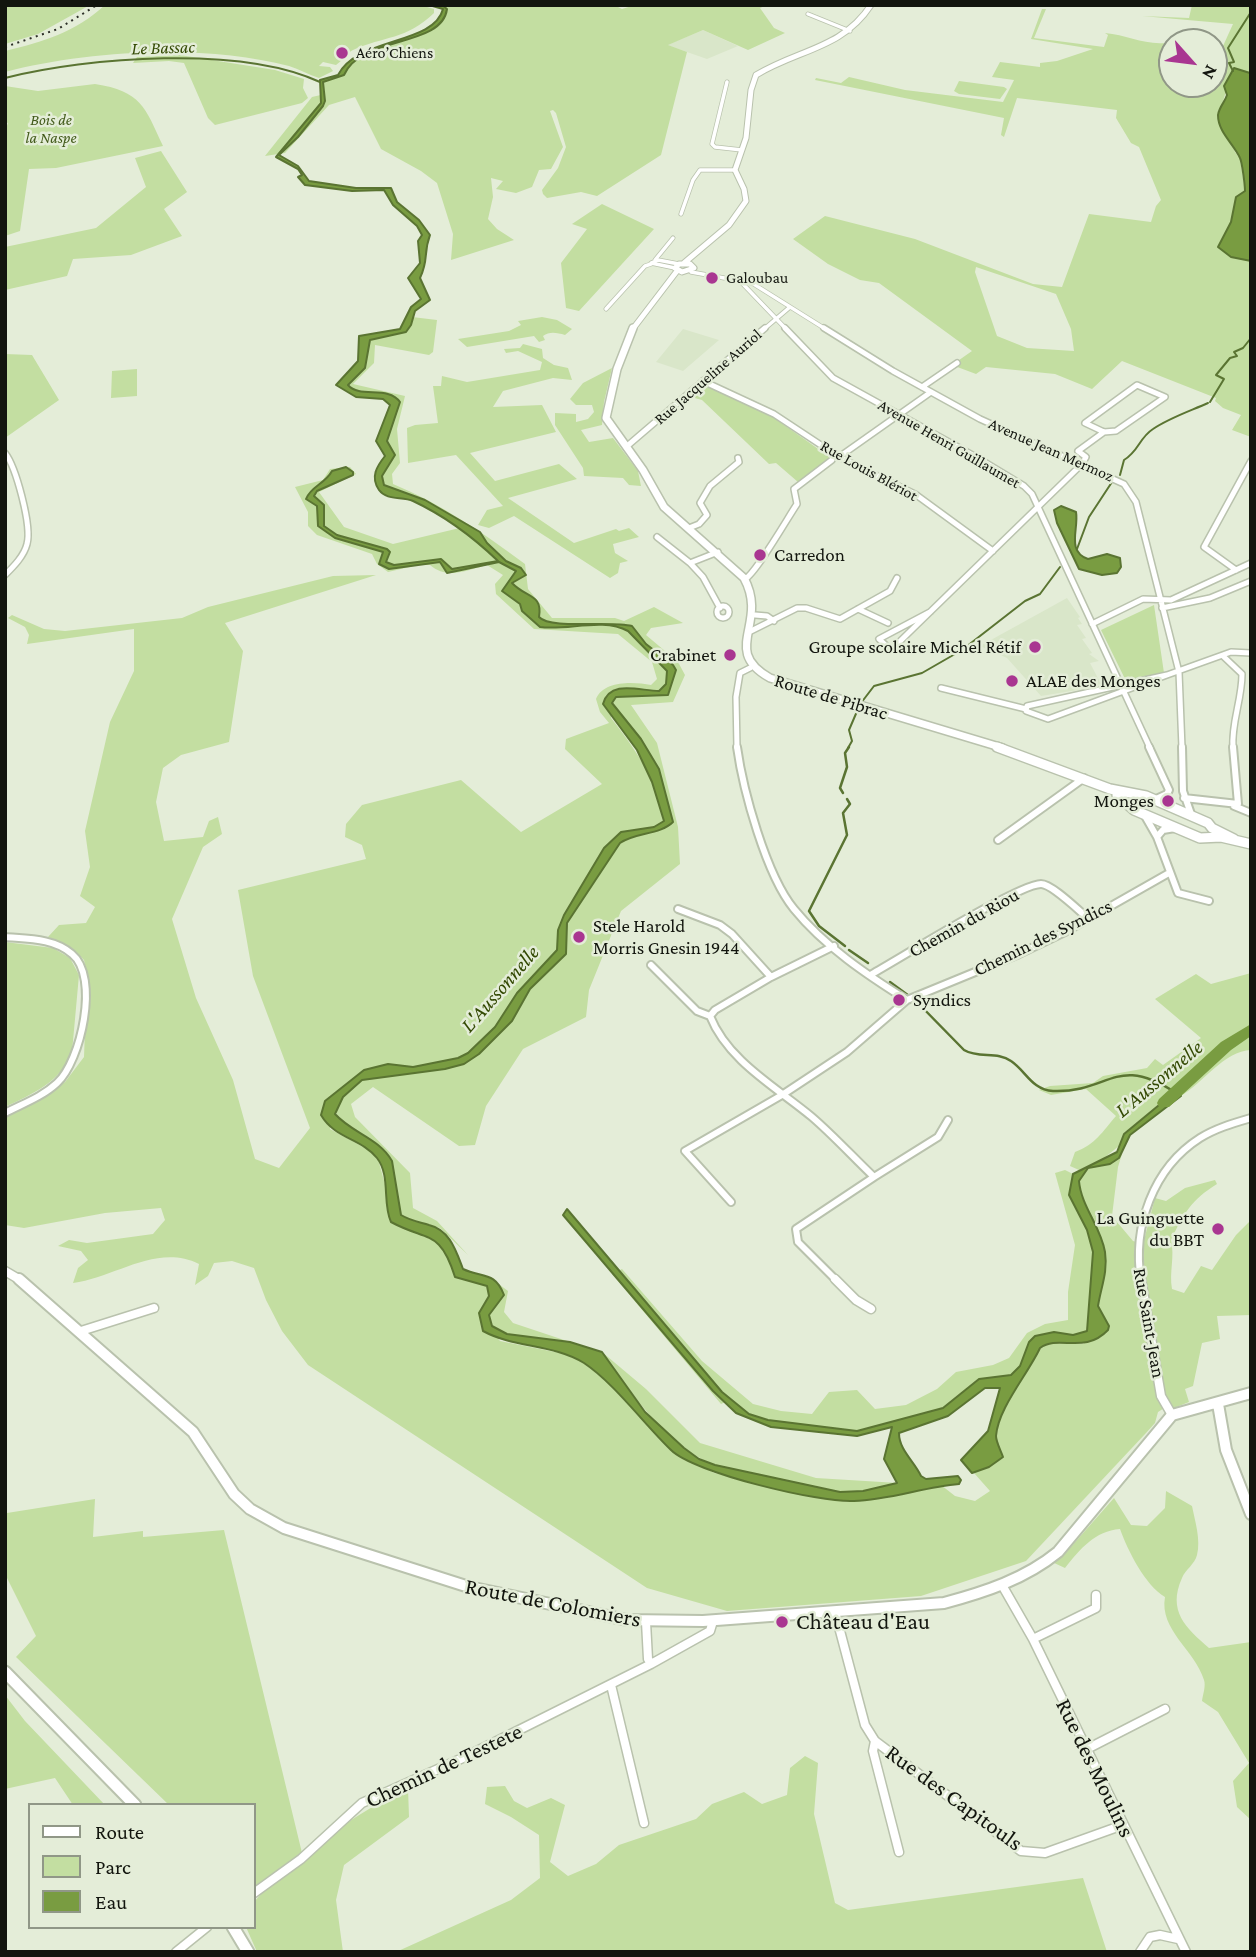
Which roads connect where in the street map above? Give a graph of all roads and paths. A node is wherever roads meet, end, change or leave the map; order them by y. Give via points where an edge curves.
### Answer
1 (871, 5) edge
2 (808, 14) dead end
3 (850, 31) junction
4 (727, 82) dead end
5 (742, 150) junction
6 (736, 170) junction
7 (681, 214) dead end
8 (673, 239) dead end
9 (701, 250) junction
10 (653, 262) junction
11 (679, 267) junction
12 (690, 269) junction
13 (735, 279) junction
14 (669, 285) junction
15 (790, 307) junction
16 (606, 309) dead end
17 (776, 318) junction
18 (957, 363) dead end
19 (703, 381) junction
20 (922, 387) junction
21 (931, 392) junction
22 (899, 415) junction
23 (1104, 432) junction
24 (626, 447) junction
25 (5, 453) edge
26 (839, 457) junction
27 (738, 458) dead end
28 (832, 460) dead end
29 (1251, 461) edge
30 (1082, 464) junction
31 (1038, 506) junction
32 (689, 528) junction
33 (657, 537) dead end
34 (993, 551) junction
35 (718, 552) junction
36 (1251, 563) edge
37 (690, 564) junction
38 (1236, 570) junction
39 (5, 575) edge
40 (897, 578) dead end
41 (745, 579) junction
42 (1251, 581) edge
43 (1242, 584) junction
44 (1251, 589) edge
45 (1161, 604) junction
46 (720, 608) dead end
47 (858, 610) junction
48 (930, 611) junction
49 (755, 615) junction
50 (774, 621) junction
51 (888, 623) dead end
52 (1092, 624) junction
53 (751, 631) junction
54 (1249, 653) edge
55 (1223, 656) junction
56 (750, 668) junction
57 (1179, 672) junction
58 (1167, 675) junction
59 (1120, 684) junction
60 (941, 688) dead end
61 (1124, 692) junction
62 (1026, 709) junction
63 (1084, 778) junction
64 (1184, 798) junction
65 (1154, 800) junction
66 (1132, 803) junction
67 (1236, 805) junction
68 (1250, 809) edge
69 (1193, 816) junction
70 (1175, 828) junction
71 (1210, 832) junction
72 (1157, 837) junction
73 (998, 840) dead end
74 (1251, 844) edge
75 (1169, 873) junction
76 (1209, 901) dead end
77 (678, 909) dead end
78 (1089, 919) junction
79 (5, 937) edge
80 (834, 946) junction
81 (650, 965) dead end
82 (872, 974) junction
83 (771, 977) junction
84 (910, 998) junction
85 (710, 1016) junction
86 (782, 1095) junction
87 (5, 1112) edge
88 (1251, 1118) edge
89 (948, 1120) dead end
90 (874, 1177) junction
91 (732, 1202) dead end
92 (5, 1270) edge
93 (154, 1308) dead end
94 (871, 1309) dead end
95 (81, 1331) junction
96 (1251, 1392) edge
97 (1218, 1405) junction
98 (1172, 1415) junction
99 (1250, 1511) edge
100 (1002, 1585) junction
101 (1096, 1595) dead end
102 (835, 1612) junction
103 (713, 1620) junction
104 (646, 1622) junction
105 (1033, 1639) junction
106 (651, 1664) junction
107 (5, 1672) edge
108 (611, 1685) junction
109 (1165, 1709) dead end
110 (875, 1741) junction
111 (1085, 1750) junction
112 (133, 1803) edge
113 (644, 1823) dead end
114 (1123, 1825) junction
115 (900, 1852) dead end
116 (256, 1892) edge
117 (1181, 1915) dead end
118 (1171, 1920) junction
119 (205, 1929) edge
120 (234, 1929) edge
121 (1178, 1939) junction
122 (176, 1952) edge
123 (248, 1952) edge
124 (1140, 1952) edge
125 (1186, 1952) edge

1 - 3 main road
2 - 3 street
3 - 5 main road via 756,75
4 - 5 street via 712,144
5 - 6 main road
6 - 7 street via 700,170 691,181
6 - 9 main road, Route de Pibrac via 744,190 744,208 738,219
8 - 10 street
9 - 11 main road, Route de Pibrac
9 - 12 main road, Route de Pibrac
10 - 11 street
10 - 16 street via 645,265
11 - 12 main road
11 - 14 main road, Route de Pibrac
12 - 13 street, Avenue Jean Mermoz
12 - 14 main road, Route de Pibrac
13 - 15 street, Avenue Jean Mermoz via 759,286
13 - 17 street, Avenue Henri Guillaumet
14 - 24 main road, Route de Pibrac via 633,326 612,386 606,418
15 - 17 street, Rue Jacqueline Auriol
15 - 20 street, Avenue Jean Mermoz
17 - 19 street, Rue Jacqueline Auriol
17 - 22 street, Avenue Henri Guillaumet via 833,378
18 - 20 street
19 - 24 street, Rue Jacqueline Auriol
19 - 26 street, Rue Louis Blériot via 774,414
20 - 21 street, Avenue Jean Mermoz
21 - 22 street
21 - 30 street, Avenue Jean Mermoz via 1015,436
22 - 26 street
22 - 31 street, Avenue Henri Guillaumet via 1024,486
23 - 23 street via 1116,432 1165,396 1135,386 1084,421
23 - 30 street via 1078,451 1086,457
24 - 32 main road, Route de Pibrac via 660,502
25 - 39 street via 30,530 23,555
26 - 34 street, Rue Louis Blériot via 915,494
27 - 32 street via 702,496 700,503 707,514
28 - 41 street via 794,489 797,504 752,576
29 - 38 street via 1205,547
30 - 31 street
30 - 45 street, Avenue Jean Mermoz via 1112,476 1130,491
31 - 34 street
31 - 52 street, Avenue Henri Guillaumet
32 - 35 main road, Route de Pibrac
33 - 37 street
34 - 48 street
35 - 37 street
35 - 41 main road, Route de Pibrac
36 - 38 street
37 - 46 street
38 - 45 street
40 - 47 street via 890,591
41 - 49 main road, Route de Pibrac
42 - 43 street
43 - 44 street
43 - 45 street via 1210,598
45 - 52 street via 1143,599
45 - 57 street, Avenue Jean Mermoz
47 - 50 street via 840,619 797,608
47 - 51 street
48 - 48 street via 903,626 879,639 891,650
49 - 50 street
49 - 53 main road, Route de Pibrac
50 - 53 street
52 - 59 street, Avenue Henri Guillaumet
53 - 56 main road, Route de Pibrac via 744,645
54 - 55 street
55 - 57 street
55 - 67 street via 1242,674 1233,732
56 - 63 main road, Route de Pibrac
56 - 80 street via 740,673 737,681 735,732 748,801 794,909
57 - 58 street
57 - 64 street, Avenue Jean Mermoz
58 - 59 street
58 - 61 street
59 - 61 street, Avenue Henri Guillaumet
59 - 62 street
60 - 62 street
61 - 62 street via 1048,719
61 - 65 street, Avenue Henri Guillaumet via 1169,790
63 - 66 main road, Route de Pibrac
63 - 73 street
64 - 67 street
64 - 69 street, Avenue Jean Mermoz
65 - 66 main road
65 - 69 main road
66 - 70 main road
66 - 72 street via 1148,818
67 - 68 street
69 - 71 main road via 1208,823
70 - 71 main road via 1200,838
70 - 72 street
71 - 74 main road
72 - 75 street
75 - 76 street via 1181,895
75 - 78 street, Chemin des Syndics
77 - 83 street via 720,925
78 - 82 street, Chemin du Riou via 1040,884 1011,895
78 - 84 street, Chemin des Syndics via 1019,954
79 - 87 street via 67,949 86,976 76,1056 69,1069 58,1083
80 - 82 street
80 - 83 street
81 - 85 street via 697,1011
82 - 84 street
83 - 85 street
84 - 86 street, Chemin des Syndics via 847,1052
85 - 86 street via 713,1030
86 - 90 street
86 - 91 street, Chemin des Syndics via 685,1151
88 - 98 street, Rue Saint-Jean via 1216,1127 1172,1158 1155,1181 1139,1236 1137,1257 1161,1396
89 - 90 street via 939,1137
90 - 94 street via 796,1229 798,1242 856,1300
92 - 95 street, Route de Colomiers
93 - 95 street
95 - 104 street, Route de Colomiers via 193,1432 234,1494 284,1528 468,1587
96 - 97 street
97 - 98 street
97 - 99 street via 1226,1450
98 - 100 street, Route de Colomiers via 1058,1552 1040,1567
100 - 102 street, Route de Colomiers via 944,1602
100 - 105 street, Rue des Moulins
101 - 105 street via 1096,1608
102 - 103 street, Route de Colomiers
102 - 110 street, Rue des Capitouls via 865,1725
103 - 104 street, Route de Colomiers
103 - 106 street, Chemin de Testete via 710,1630
104 - 106 street
105 - 111 street, Rue des Moulins
106 - 108 street, Chemin de Testete
107 - 112 main road
108 - 113 street
108 - 116 street, Chemin de Testete via 362,1803 301,1859
109 - 111 street
110 - 114 street, Rue des Capitouls via 1021,1851 1045,1853
110 - 115 street via 873,1751
111 - 114 street, Rue des Moulins
114 - 118 street, Rue des Moulins
117 - 118 street
118 - 121 street, Rue des Moulins
119 - 122 street
120 - 123 main road
121 - 124 street via 1151,1935
121 - 125 street, Rue des Moulins

